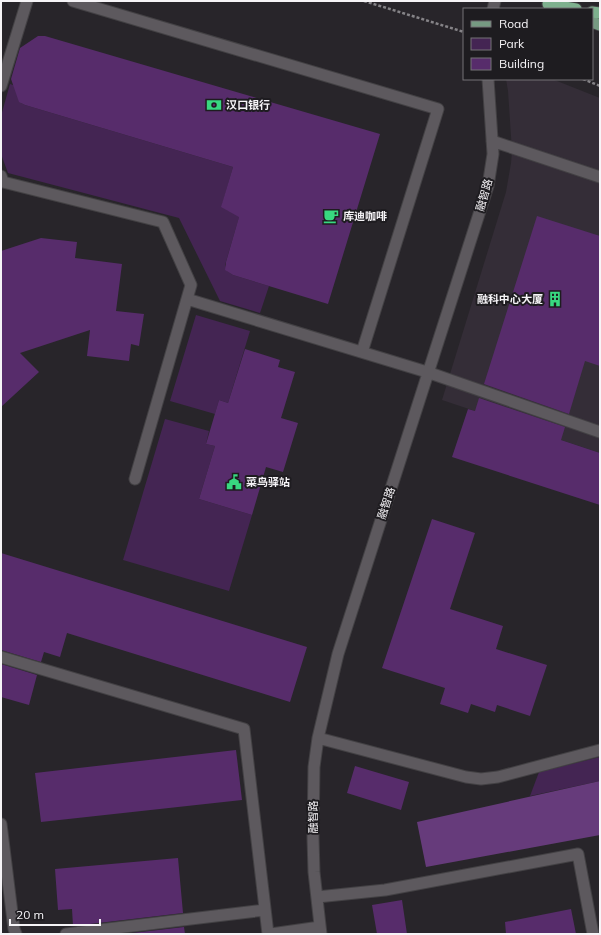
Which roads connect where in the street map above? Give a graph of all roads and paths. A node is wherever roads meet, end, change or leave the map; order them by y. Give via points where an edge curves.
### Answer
1 (27, 1) edge
2 (73, 1) edge
3 (364, 1) edge
4 (544, 3) edge
5 (557, 8) edge
6 (571, 8) edge
7 (463, 32) edge
8 (488, 80) edge
9 (585, 80) edge
10 (1, 86) edge
11 (600, 86) edge
12 (492, 141) junction
13 (1, 176) edge
14 (600, 177) edge
15 (187, 299) junction
16 (362, 352) junction
17 (427, 372) junction
18 (600, 432) edge
19 (135, 479) dead end
20 (1, 657) edge
21 (318, 738) junction
22 (600, 750) edge
23 (1, 824) edge
24 (317, 898) junction
25 (265, 910) junction
26 (320, 930) edge
27 (16, 934) edge
28 (66, 934) edge
29 (270, 934) edge
30 (593, 934) edge

1 - 10 lane
2 - 16 lane via 438,109
3 - 7 path
4 - 5 main road
4 - 6 highway
8 - 12 lane, 融智路
9 - 11 path
12 - 14 lane
12 - 17 lane, 融智路 via 493,154 488,186
13 - 15 lane via 3,182 163,222 191,285
15 - 16 lane
15 - 19 lane
16 - 17 lane
17 - 18 lane
17 - 21 lane, 融智路 via 338,654
20 - 25 lane via 244,729
21 - 22 lane via 481,779 498,777
21 - 24 lane, 融智路 via 313,809
23 - 27 lane
24 - 26 lane, 融智路
24 - 30 lane via 384,890 578,854
25 - 28 lane
25 - 29 lane
26 - 29 lane

